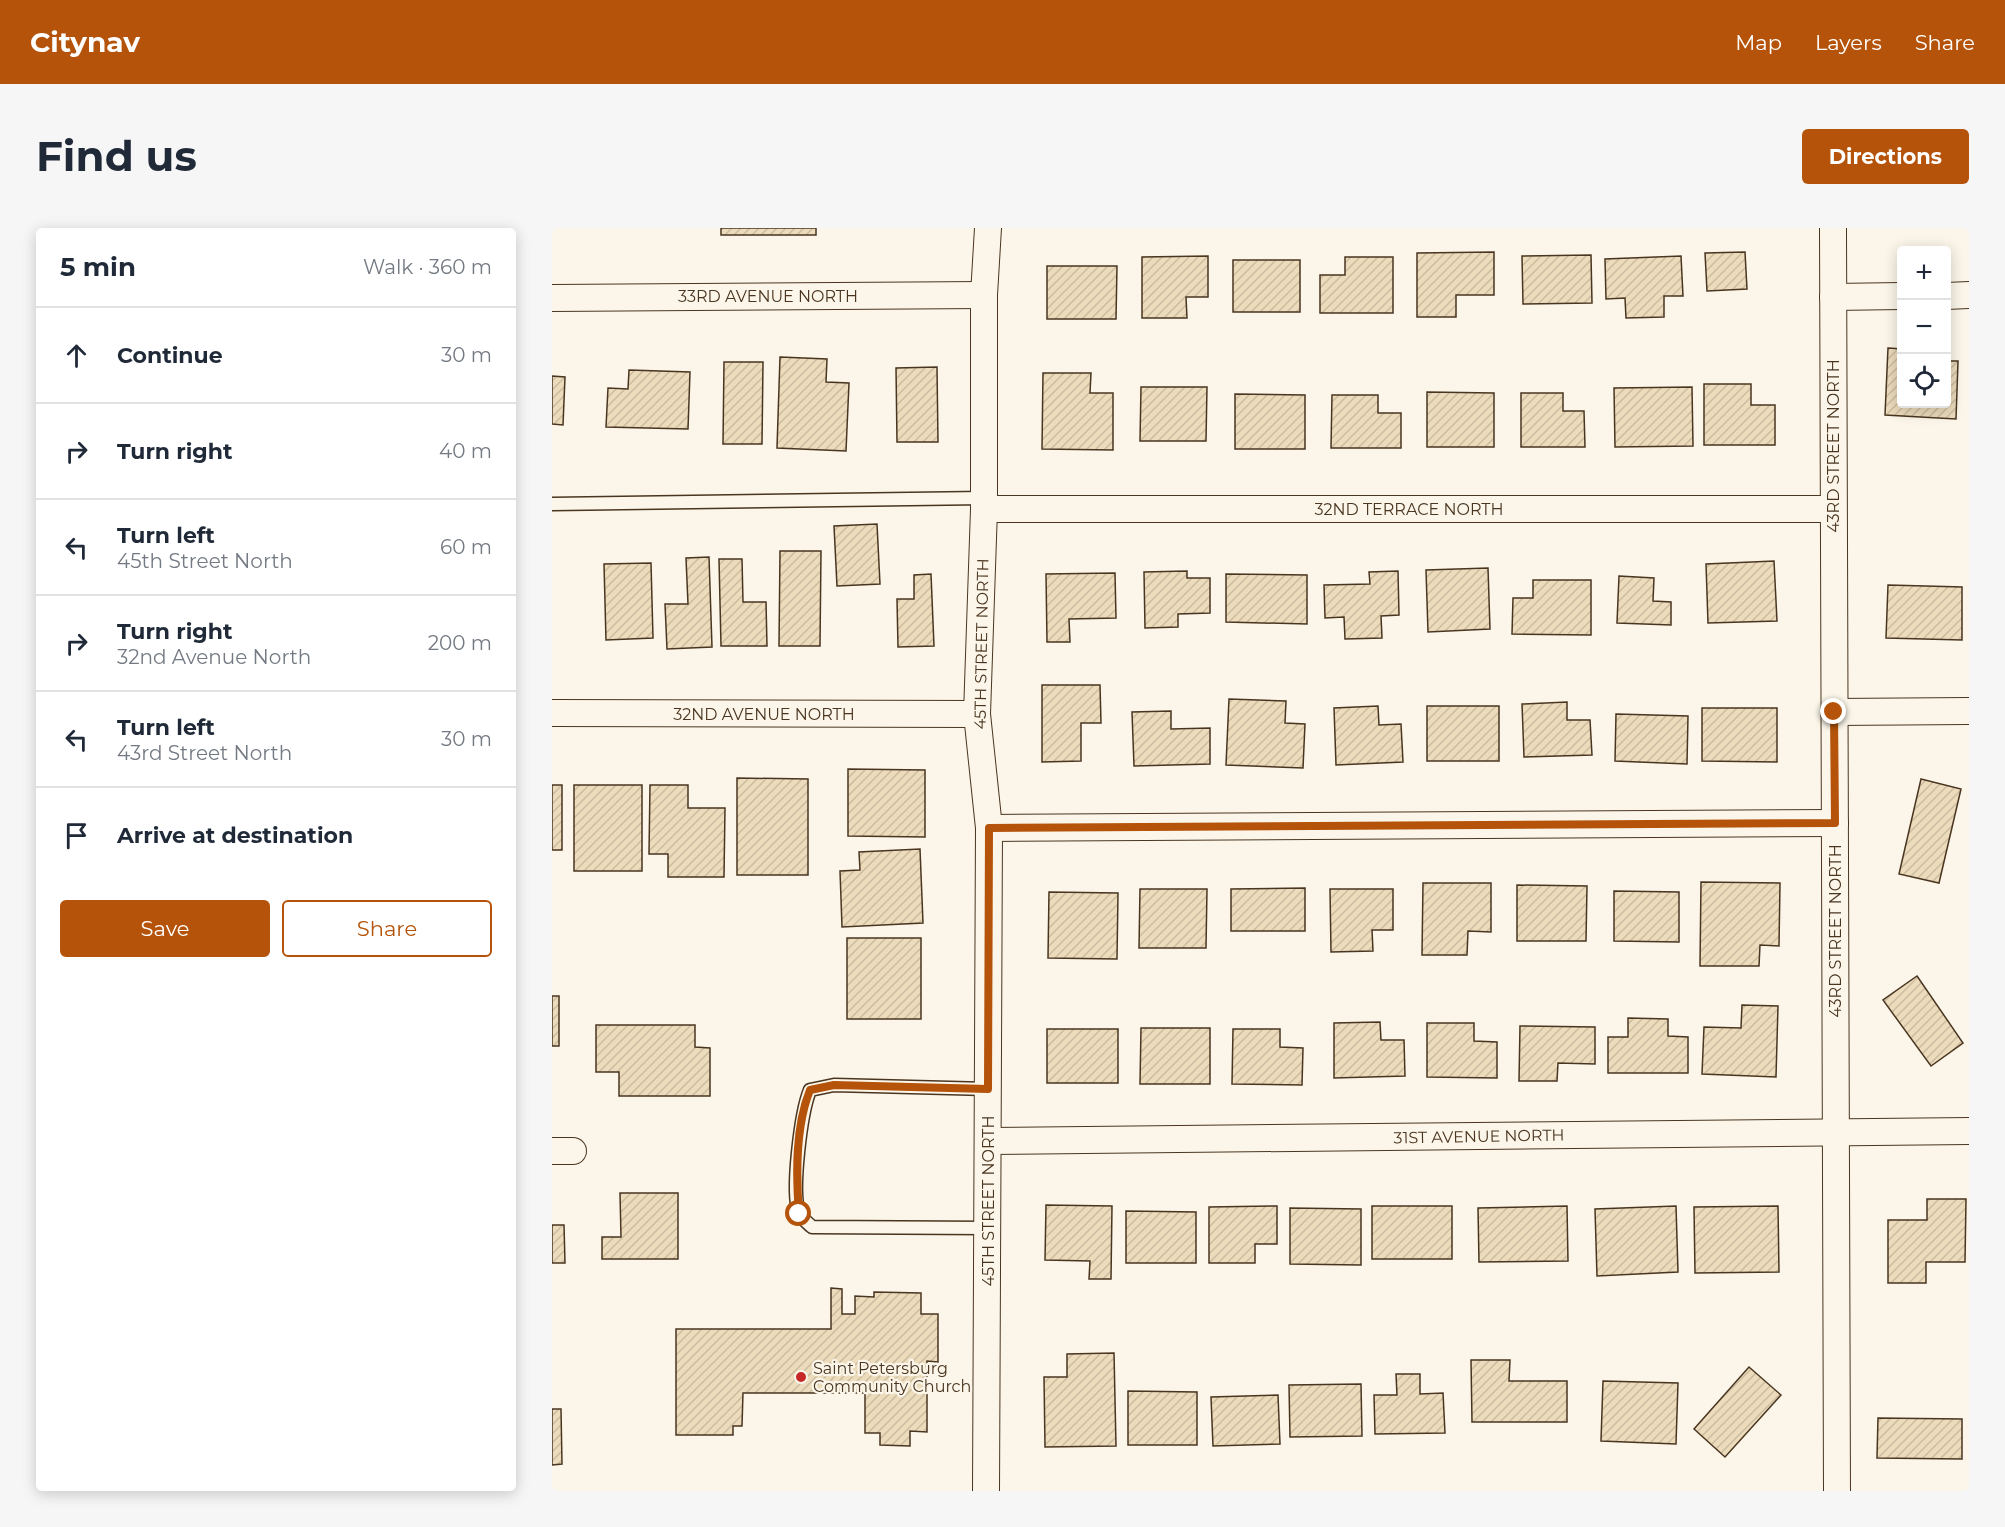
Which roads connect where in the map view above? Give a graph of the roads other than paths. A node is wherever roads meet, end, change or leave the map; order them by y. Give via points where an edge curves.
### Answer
1 (988, 228) edge
2 (1833, 228) edge
3 (984, 295) junction
4 (1969, 295) edge
5 (1897, 296) edge
6 (1951, 296) edge
7 (1833, 297) junction
8 (552, 298) edge
9 (552, 504) edge
10 (984, 504) junction
11 (1833, 509) junction
12 (1969, 711) edge
13 (1834, 712) junction
14 (552, 713) edge
15 (976, 714) junction
16 (1835, 823) junction
17 (989, 828) junction
18 (988, 1089) junction
19 (1969, 1131) edge
20 (1836, 1133) junction
21 (988, 1141) junction
22 (988, 1228) junction
23 (986, 1491) edge
24 (1837, 1491) edge

1 - 3 street, 45TH STREET NORTH
2 - 7 street, 43RD STREET NORTH
3 - 8 street, 33RD AVENUE NORTH
3 - 10 street, 45TH STREET NORTH
4 - 6 street
5 - 7 street
7 - 11 street, 43RD STREET NORTH
9 - 10 lane
10 - 11 street, 32ND TERRACE NORTH
10 - 15 street, 45TH STREET NORTH
11 - 13 street, 43RD STREET NORTH
12 - 13 street
13 - 16 street, 43RD STREET NORTH
14 - 15 street, 32ND AVENUE NORTH
15 - 17 street, 45TH STREET NORTH
16 - 17 street
16 - 20 street, 43RD STREET NORTH
17 - 18 street, 45TH STREET NORTH
18 - 21 street, 45TH STREET NORTH
18 - 22 lane via 834,1085 810,1090 803,1106 797,1186 799,1214 812,1227
19 - 20 street, 31ST AVENUE NORTH
20 - 21 street, 31ST AVENUE NORTH
20 - 24 street, 43RD STREET NORTH
21 - 22 street, 45TH STREET NORTH
22 - 23 street, 45TH STREET NORTH

